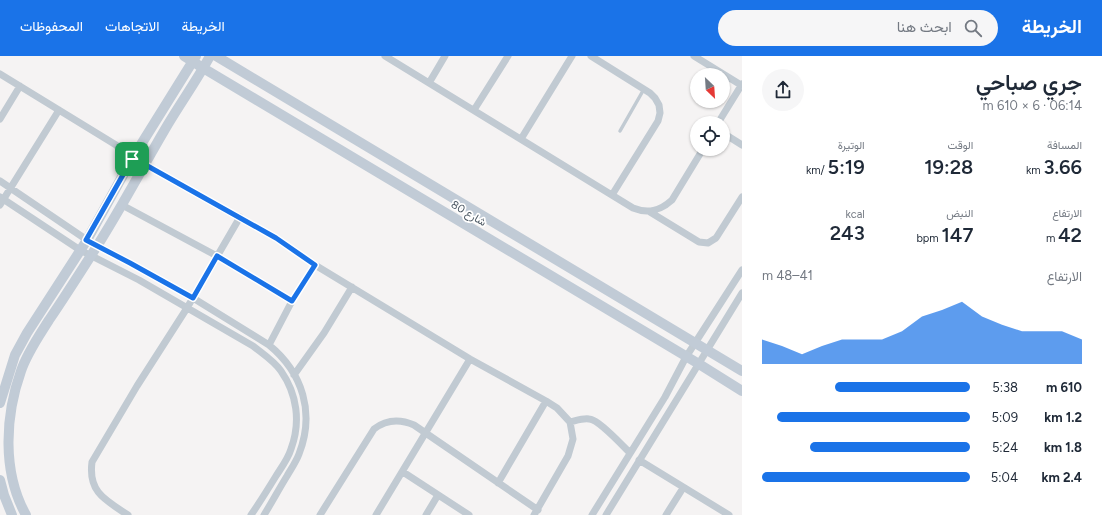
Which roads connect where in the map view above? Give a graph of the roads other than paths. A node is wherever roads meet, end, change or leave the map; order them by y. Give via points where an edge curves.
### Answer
1 (210, 56) edge
2 (216, 56) edge
3 (385, 56) edge
4 (445, 56) edge
5 (508, 56) edge
6 (572, 56) edge
7 (591, 56) edge
8 (694, 56) edge
9 (191, 58) edge
10 (203, 68) junction
11 (0, 74) edge
12 (429, 83) junction
13 (742, 84) edge
14 (20, 86) junction
15 (644, 89) junction
16 (59, 110) junction
17 (474, 110) junction
18 (722, 116) edge
19 (0, 119) edge
20 (620, 131) dead end
21 (730, 137) edge
22 (521, 139) junction
23 (742, 145) edge
24 (699, 156) edge
25 (132, 159) junction
26 (144, 164) junction
27 (0, 181) edge
28 (10, 188) junction
29 (612, 195) junction
30 (742, 197) edge
31 (1, 200) edge
32 (122, 205) junction
33 (650, 212) junction
34 (240, 218) junction
35 (86, 240) junction
36 (98, 246) junction
37 (80, 250) junction
38 (92, 255) junction
39 (217, 256) junction
40 (315, 265) junction
41 (742, 270) edge
42 (352, 287) junction
43 (742, 294) edge
44 (193, 298) junction
45 (292, 301) junction
46 (187, 308) junction
47 (695, 342) junction
48 (269, 345) junction
49 (709, 350) junction
50 (686, 357) junction
51 (470, 359) junction
52 (699, 364) junction
53 (742, 371) edge
54 (294, 375) junction
55 (742, 391) edge
56 (546, 401) junction
57 (0, 403) edge
58 (570, 422) junction
59 (426, 432) junction
60 (630, 453) junction
61 (639, 460) junction
62 (403, 472) junction
63 (0, 480) edge
64 (498, 483) junction
65 (683, 488) junction
66 (438, 495) junction
67 (536, 512) edge
68 (12, 515) edge
69 (26, 515) edge
70 (128, 515) edge
71 (252, 515) edge
72 (264, 515) edge
73 (320, 515) edge
74 (376, 515) edge
75 (426, 515) edge
76 (469, 515) edge
77 (592, 515) edge
78 (606, 515) edge
79 (666, 515) edge
80 (728, 515) edge

1 - 10 street
2 - 47 street, شارع 80
3 - 12 street
4 - 12 street
5 - 17 street
6 - 22 street
7 - 15 street
8 - 13 street
9 - 10 street, شارع 80
9 - 25 street
10 - 26 street
10 - 50 street, شارع 80
11 - 14 street
12 - 17 street
13 - 18 street
14 - 16 street
14 - 19 street
15 - 20 lane
15 - 29 street via 659,105 658,121
16 - 25 street via 116,145
16 - 28 street
17 - 22 street
21 - 23 street
22 - 29 street
24 - 33 street via 672,200 662,208
25 - 26 street
25 - 35 street
26 - 32 street
26 - 34 street
27 - 28 street
28 - 31 street
28 - 35 street
29 - 33 street via 633,208
30 - 33 street via 716,238 708,243 699,242
31 - 37 street
32 - 36 street
32 - 39 street
34 - 39 street
34 - 40 street via 276,238
35 - 36 street
35 - 37 street
36 - 38 street
36 - 44 street
37 - 38 street
37 - 57 street via 26,333 15,355
38 - 46 street
38 - 69 street via 27,357 18,381 9,431 9,448 14,485
39 - 44 street
39 - 45 street
40 - 42 street
40 - 45 street
41 - 47 street
42 - 51 street
42 - 54 street
43 - 49 street
44 - 46 street
44 - 48 street
45 - 48 street
46 - 70 street via 92,462 90,473 96,490 108,502
46 - 71 street via 268,358 280,370 293,393 297,412 291,449
47 - 49 street, شارع 80
47 - 50 street
48 - 54 street via 280,354
49 - 52 street
49 - 53 street, شارع 80
50 - 52 street, شارع 80
50 - 60 street via 665,397
51 - 56 street
51 - 59 street
52 - 55 street, شارع 80
52 - 61 street
54 - 72 street via 306,406 304,438 299,455
56 - 58 street
56 - 64 street
58 - 60 street via 589,418 601,425
58 - 67 street via 573,439 568,456
59 - 62 street
59 - 64 street
59 - 73 street via 407,422 395,420 380,424 374,429
60 - 77 street
61 - 65 street
61 - 78 street
62 - 66 street
62 - 74 street
63 - 68 street
64 - 67 street
65 - 79 street
65 - 80 street
66 - 75 street
66 - 76 street

